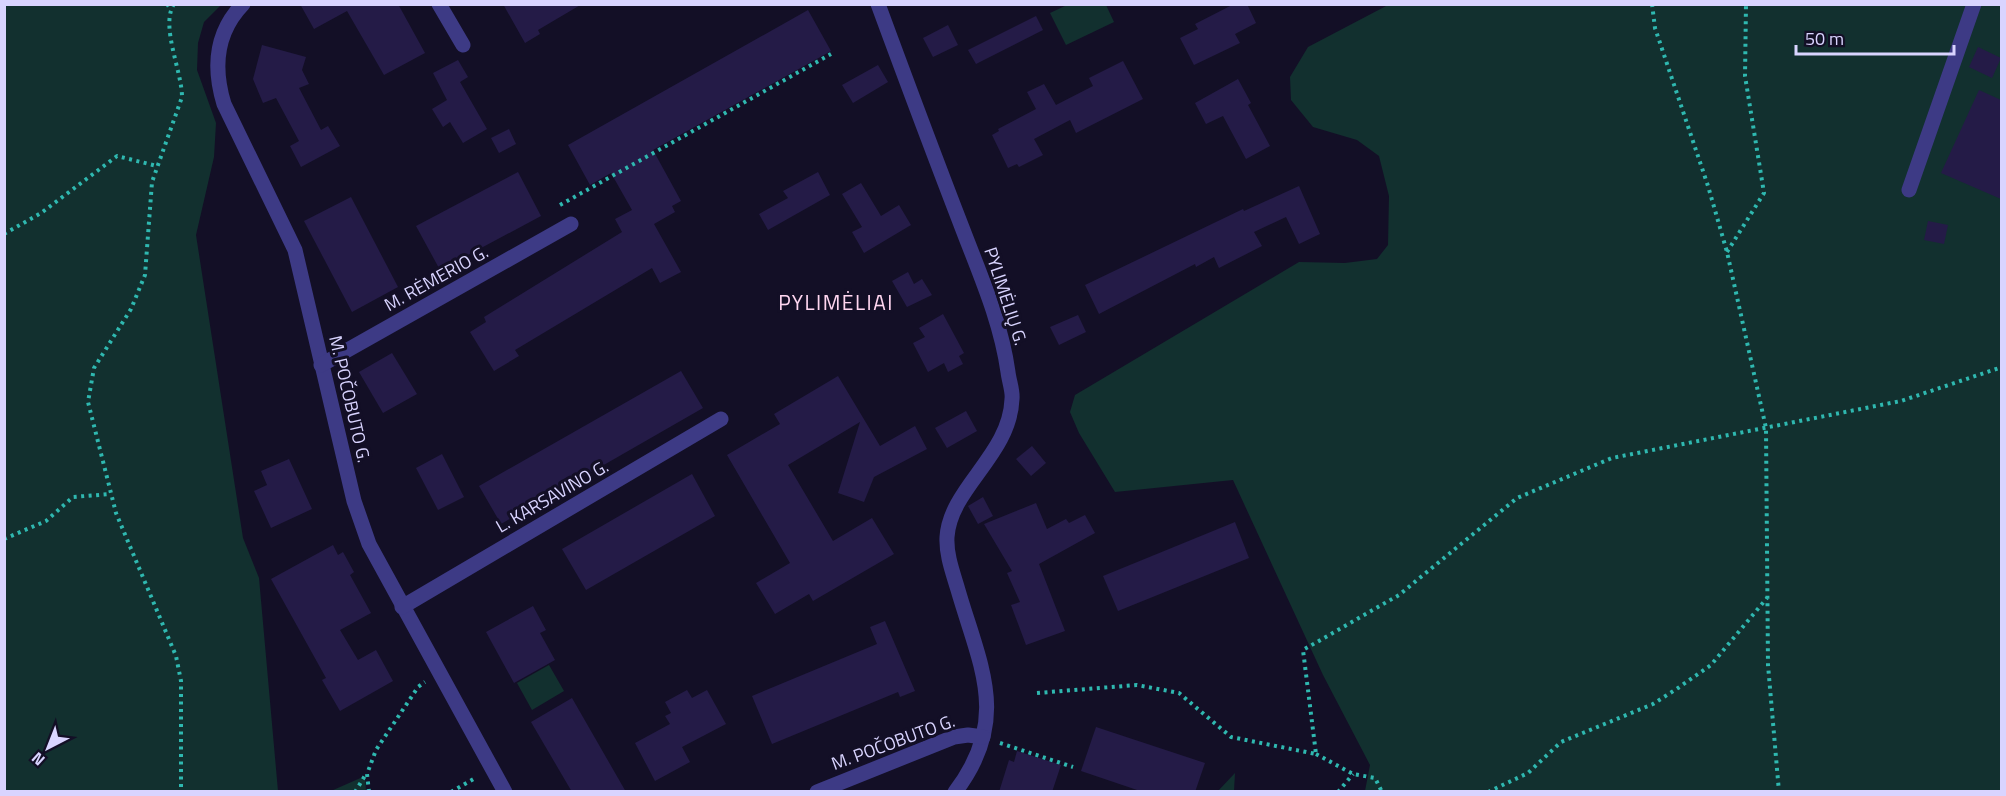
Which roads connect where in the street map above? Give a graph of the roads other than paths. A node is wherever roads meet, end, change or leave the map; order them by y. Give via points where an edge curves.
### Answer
1 (243, 4) edge
2 (439, 4) edge
3 (878, 4) edge
4 (1974, 4) edge
5 (463, 45) dead end
6 (1909, 190) dead end
7 (571, 224) dead end
8 (321, 365) junction
9 (721, 419) dead end
10 (402, 607) junction
11 (983, 737) junction
12 (505, 792) edge
13 (817, 792) edge
14 (956, 792) edge

1 - 8 street, M. POČOBUTO G. via 223,32 216,68 219,87 295,250
2 - 5 street
3 - 11 street, PYLIMĖLIŲ G. via 996,317 1012,399 997,450 961,499 947,536 952,569 984,669 987,694
4 - 6 street
7 - 8 street, M. RĖMERIO G.
8 - 10 street, M. POČOBUTO G. via 354,501 369,544
9 - 10 street, L. KARSAVINO G.
10 - 12 street, M. POČOBUTO G.
11 - 13 street, M. POČOBUTO G. via 954,738
11 - 14 street, PYLIMĖLIŲ G. via 975,762

